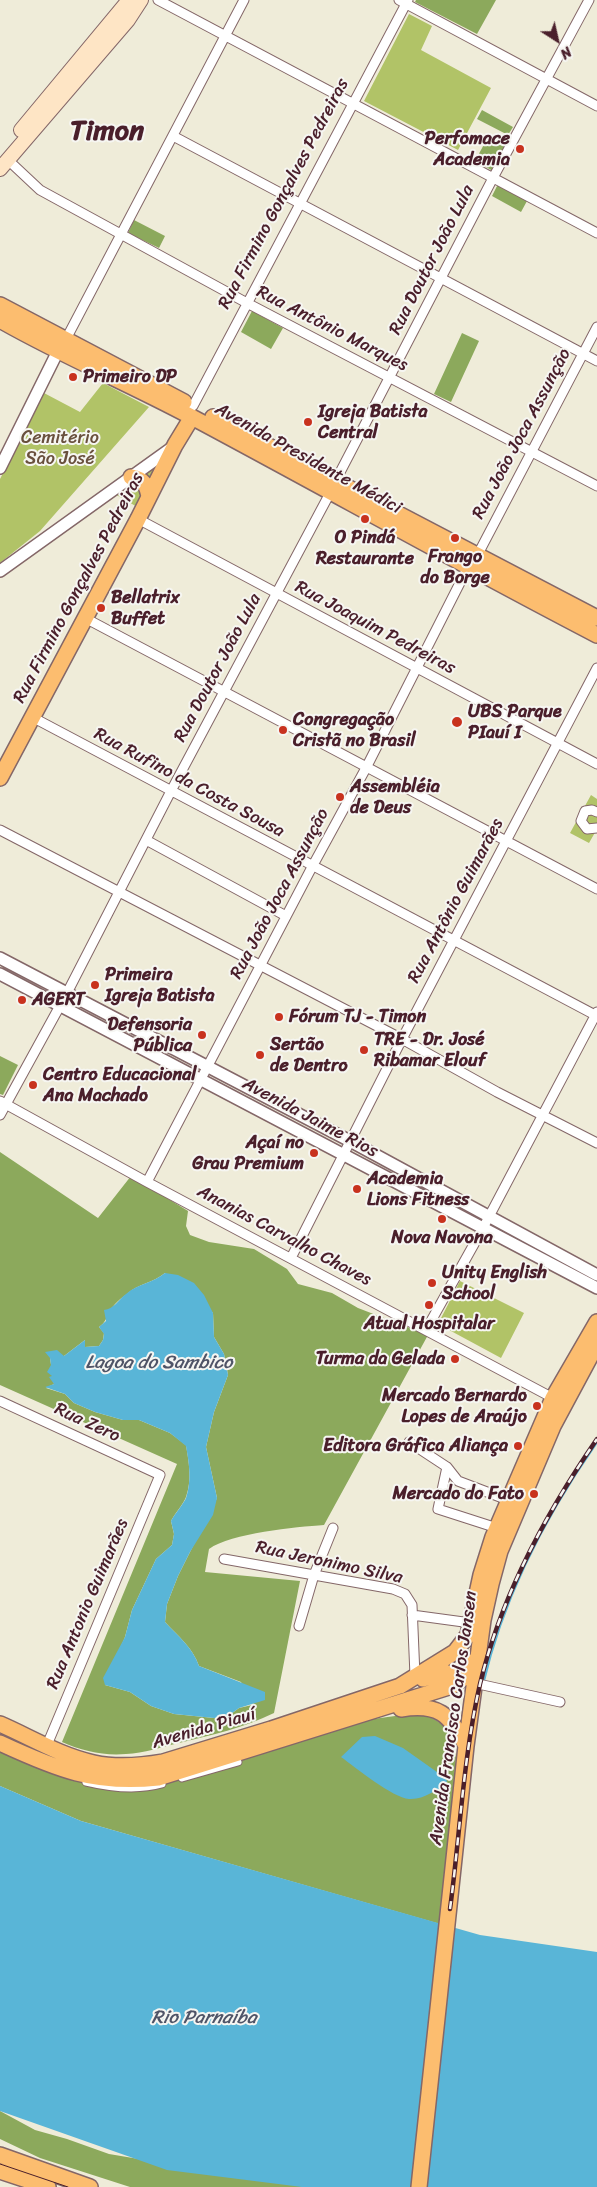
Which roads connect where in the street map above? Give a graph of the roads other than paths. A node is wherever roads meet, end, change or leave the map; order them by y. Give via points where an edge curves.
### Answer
1 (128, 0) edge
2 (141, 0) edge
3 (158, 0) edge
4 (244, 0) edge
5 (589, 0) edge
6 (404, 1) edge
7 (225, 35) junction
8 (93, 52) junction
9 (547, 79) junction
10 (354, 103) junction
11 (597, 106) edge
12 (173, 136) junction
13 (3, 162) edge
14 (494, 176) junction
15 (300, 203) junction
16 (597, 233) edge
17 (121, 235) junction
18 (441, 277) junction
19 (247, 303) junction
20 (3, 314) edge
21 (597, 326) edge
22 (62, 346) junction
23 (583, 353) junction
24 (597, 361) edge
25 (390, 378) junction
26 (192, 412) junction
27 (175, 445) junction
28 (532, 452) junction
29 (0, 468) edge
30 (131, 477) junction
31 (597, 486) edge
32 (332, 488) junction
33 (149, 497) junction
34 (138, 519) junction
35 (472, 562) junction
36 (0, 571) edge
37 (528, 591) junction
38 (276, 594) junction
39 (85, 618) junction
40 (597, 618) edge
41 (597, 635) edge
42 (417, 668) junction
43 (597, 668) edge
44 (224, 692) junction
45 (32, 717) junction
46 (558, 742) junction
47 (4, 759) edge
48 (597, 764) edge
49 (366, 768) junction
50 (0, 778) edge
51 (171, 791) junction
52 (597, 812) edge
53 (597, 828) edge
54 (0, 830) edge
55 (146, 840) junction
56 (506, 841) junction
57 (312, 867) junction
58 (597, 889) edge
59 (119, 892) junction
60 (286, 916) junction
61 (453, 941) junction
62 (0, 958) edge
63 (260, 966) junction
64 (0, 974) edge
65 (67, 993) junction
66 (60, 1004) junction
67 (596, 1014) edge
68 (141, 1033) junction
69 (402, 1039) junction
70 (134, 1045) junction
71 (208, 1067) junction
72 (202, 1080) junction
73 (3, 1102) edge
74 (0, 1115) edge
75 (541, 1115) junction
76 (350, 1141) junction
77 (597, 1143) edge
78 (344, 1155) junction
79 (147, 1182) junction
80 (490, 1216) junction
81 (483, 1228) junction
82 (291, 1258) junction
83 (597, 1274) edge
84 (597, 1288) edge
85 (597, 1322) edge
86 (426, 1330) junction
87 (597, 1344) edge
88 (553, 1398) junction
89 (0, 1401) edge
90 (409, 1442) dead end
91 (447, 1467) junction
92 (160, 1475) joint
93 (508, 1500) junction
94 (333, 1528) dead end
95 (497, 1528) junction
96 (224, 1559) dead end
97 (314, 1575) junction
98 (412, 1615) junction
99 (471, 1623) junction
100 (299, 1626) dead end
101 (464, 1643) junction
102 (477, 1654) junction
103 (415, 1676) junction
104 (474, 1684) junction
105 (400, 1686) junction
106 (440, 1689) junction
107 (560, 1702) dead end
108 (361, 1715) junction
109 (0, 1724) edge
110 (0, 1743) edge
111 (46, 1745) junction
112 (466, 1746) junction
113 (0, 1748) edge
114 (238, 1762) dead end
115 (0, 2155) edge
116 (0, 2170) edge
117 (48, 2187) edge
118 (90, 2187) edge
119 (419, 2187) edge

1 - 8 main road
2 - 8 main road via 128,20
3 - 7 street
4 - 7 street
5 - 9 street, Rua Doutor João Lula
6 - 9 street
6 - 10 street, Rua Firmino Gonçalves Pedreiras
7 - 10 street
7 - 12 street
8 - 13 main road
9 - 11 street
9 - 14 street, Rua Doutor João Lula
10 - 14 street
10 - 15 street, Rua Firmino Gonçalves Pedreiras
12 - 15 street
12 - 17 street
13 - 17 street, Rua Antônio Marques via 40,190
14 - 16 street
14 - 18 street, Rua Doutor João Lula
15 - 18 street
15 - 19 street, Rua Firmino Gonçalves Pedreiras
17 - 19 street, Rua Antônio Marques
17 - 22 street
18 - 23 street
18 - 25 street, Rua Doutor João Lula
19 - 25 street, Rua Antônio Marques
19 - 26 street, Rua Firmino Gonçalves Pedreiras
20 - 22 main road, Avenida Presidente Médici
21 - 23 street, Rua João Joca Assunção
22 - 26 main road, Avenida Presidente Médici
22 - 29 street
23 - 24 street
23 - 28 street, Rua João Joca Assunção
25 - 28 street, Rua Antônio Marques
25 - 32 street, Rua Doutor João Lula
26 - 27 main road, Rua Firmino Gonçalves Pedreiras
26 - 32 main road, Avenida Presidente Médici
27 - 30 street
27 - 33 main road, Rua Firmino Gonçalves Pedreiras
28 - 31 street, Rua Antônio Marques
28 - 35 street, Rua João Joca Assunção
30 - 33 main road via 146,483
30 - 36 street
32 - 35 main road, Avenida Presidente Médici
32 - 38 street, Rua Doutor João Lula
33 - 34 main road, Rua Firmino Gonçalves Pedreiras
34 - 38 street, Rua Joaquim Pedreiras
34 - 39 main road, Rua Firmino Gonçalves Pedreiras
35 - 37 main road, Avenida Presidente Médici
35 - 42 street, Rua João Joca Assunção
37 - 40 main road, Avenida Presidente Médici
37 - 41 main road, Avenida Presidente Médici
38 - 42 street, Rua Joaquim Pedreiras
38 - 44 street, Rua Doutor João Lula
39 - 44 street
39 - 45 main road, Rua Firmino Gonçalves Pedreiras
42 - 46 street, Rua Joaquim Pedreiras
42 - 49 street, Rua João Joca Assunção
43 - 46 street, Rua Antônio Guimarães
44 - 49 street
44 - 51 street, Rua Doutor João Lula
45 - 47 main road, Rua Firmino Gonçalves Pedreiras
45 - 51 street, Rua Rufino da Costa Sousa
46 - 48 street, Rua Joaquim Pedreiras
46 - 56 street, Rua Antônio Guimarães
47 - 50 main road, Rua Firmino Gonçalves Pedreiras
49 - 56 street
49 - 57 street, Rua João Joca Assunção
51 - 55 street, Rua Doutor João Lula
51 - 57 street, Rua Rufino da Costa Sousa
52 - 53 street via 585,811 580,821 586,829
54 - 59 street
55 - 59 street, Rua Doutor João Lula
55 - 60 street
56 - 58 street
56 - 61 street, Rua Antônio Guimarães
57 - 60 street, Rua João Joca Assunção
57 - 61 street, Rua Rufino da Costa Sousa
59 - 63 street
59 - 65 street, Rua Doutor João Lula
60 - 63 street, Rua João Joca Assunção
61 - 67 street, Rua Rufino da Costa Sousa
61 - 69 street, Rua Antônio Guimarães
62 - 65 street, Avenida Jaime Rios
63 - 69 street
63 - 71 street, Rua João Joca Assunção
64 - 66 street, Avenida Jaime Rios
65 - 66 street
65 - 68 street, Avenida Jaime Rios
66 - 70 street, Avenida Jaime Rios
66 - 73 street
67 - 75 street
68 - 70 street
68 - 71 street, Avenida Jaime Rios
69 - 75 street
69 - 76 street, Rua Antônio Guimarães
70 - 72 street, Avenida Jaime Rios
71 - 72 street, Rua João Joca Assunção
71 - 76 street, Avenida Jaime Rios
72 - 78 street, Avenida Jaime Rios
72 - 79 street, Rua João Joca Assunção
73 - 74 street
73 - 79 street, Ananias Carvalho Chaves
75 - 77 street
75 - 80 street
76 - 78 street, Rua Antônio Guimarães
76 - 80 street, Avenida Jaime Rios
78 - 81 street, Avenida Jaime Rios
78 - 82 street, Rua Antônio Guimarães
79 - 82 street, Ananias Carvalho Chaves
80 - 81 street
80 - 83 street, Avenida Jaime Rios
81 - 84 street, Avenida Jaime Rios
81 - 86 street
82 - 86 street, Ananias Carvalho Chaves
85 - 88 main road, Avenida Francisco Carlos Jansen
86 - 88 street, Ananias Carvalho Chaves
87 - 102 main road, Avenida Francisco Carlos Jansen via 553,1426 500,1551 490,1584
88 - 93 main road, Avenida Francisco Carlos Jansen
89 - 92 street, Rua Zero
90 - 91 street
91 - 93 street via 458,1482
91 - 95 street via 438,1509
92 - 111 street, Rua Antonio Guimarães
93 - 95 main road, Avenida Francisco Carlos Jansen
94 - 97 street
95 - 99 main road, Avenida Francisco Carlos Jansen via 484,1562
96 - 97 street, Rua Jeronimo Silva
97 - 98 street, Rua Jeronimo Silva via 393,1589 410,1600
97 - 100 street
98 - 99 street
98 - 103 street, Rua Jeronimo Silva
99 - 101 main road, Avenida Francisco Carlos Jansen
101 - 102 main road via 457,1654 458,1661 465,1665
101 - 103 main road, Avenida Francisco Carlos Jansen via 446,1659
102 - 104 main road, Avenida Francisco Carlos Jansen
102 - 106 main road, Avenida Piauí via 464,1678
103 - 105 main road, Avenida Piauí
104 - 107 street
104 - 112 main road, Avenida Francisco Carlos Jansen
105 - 106 main road via 448,1673 452,1677 450,1684
105 - 111 main road, Avenida Piauí via 163,1762 126,1766 93,1763
106 - 108 main road, Avenida Piauí
108 - 110 main road, Avenida Piauí via 182,1771 140,1780 71,1773
108 - 112 main road, Avenida Piauí via 418,1706 433,1709 450,1719
109 - 111 main road, Avenida Piauí
112 - 119 main road, Avenida Francisco Carlos Jansen
113 - 114 street via 76,1780 126,1788 152,1787
115 - 118 main road
116 - 117 main road

